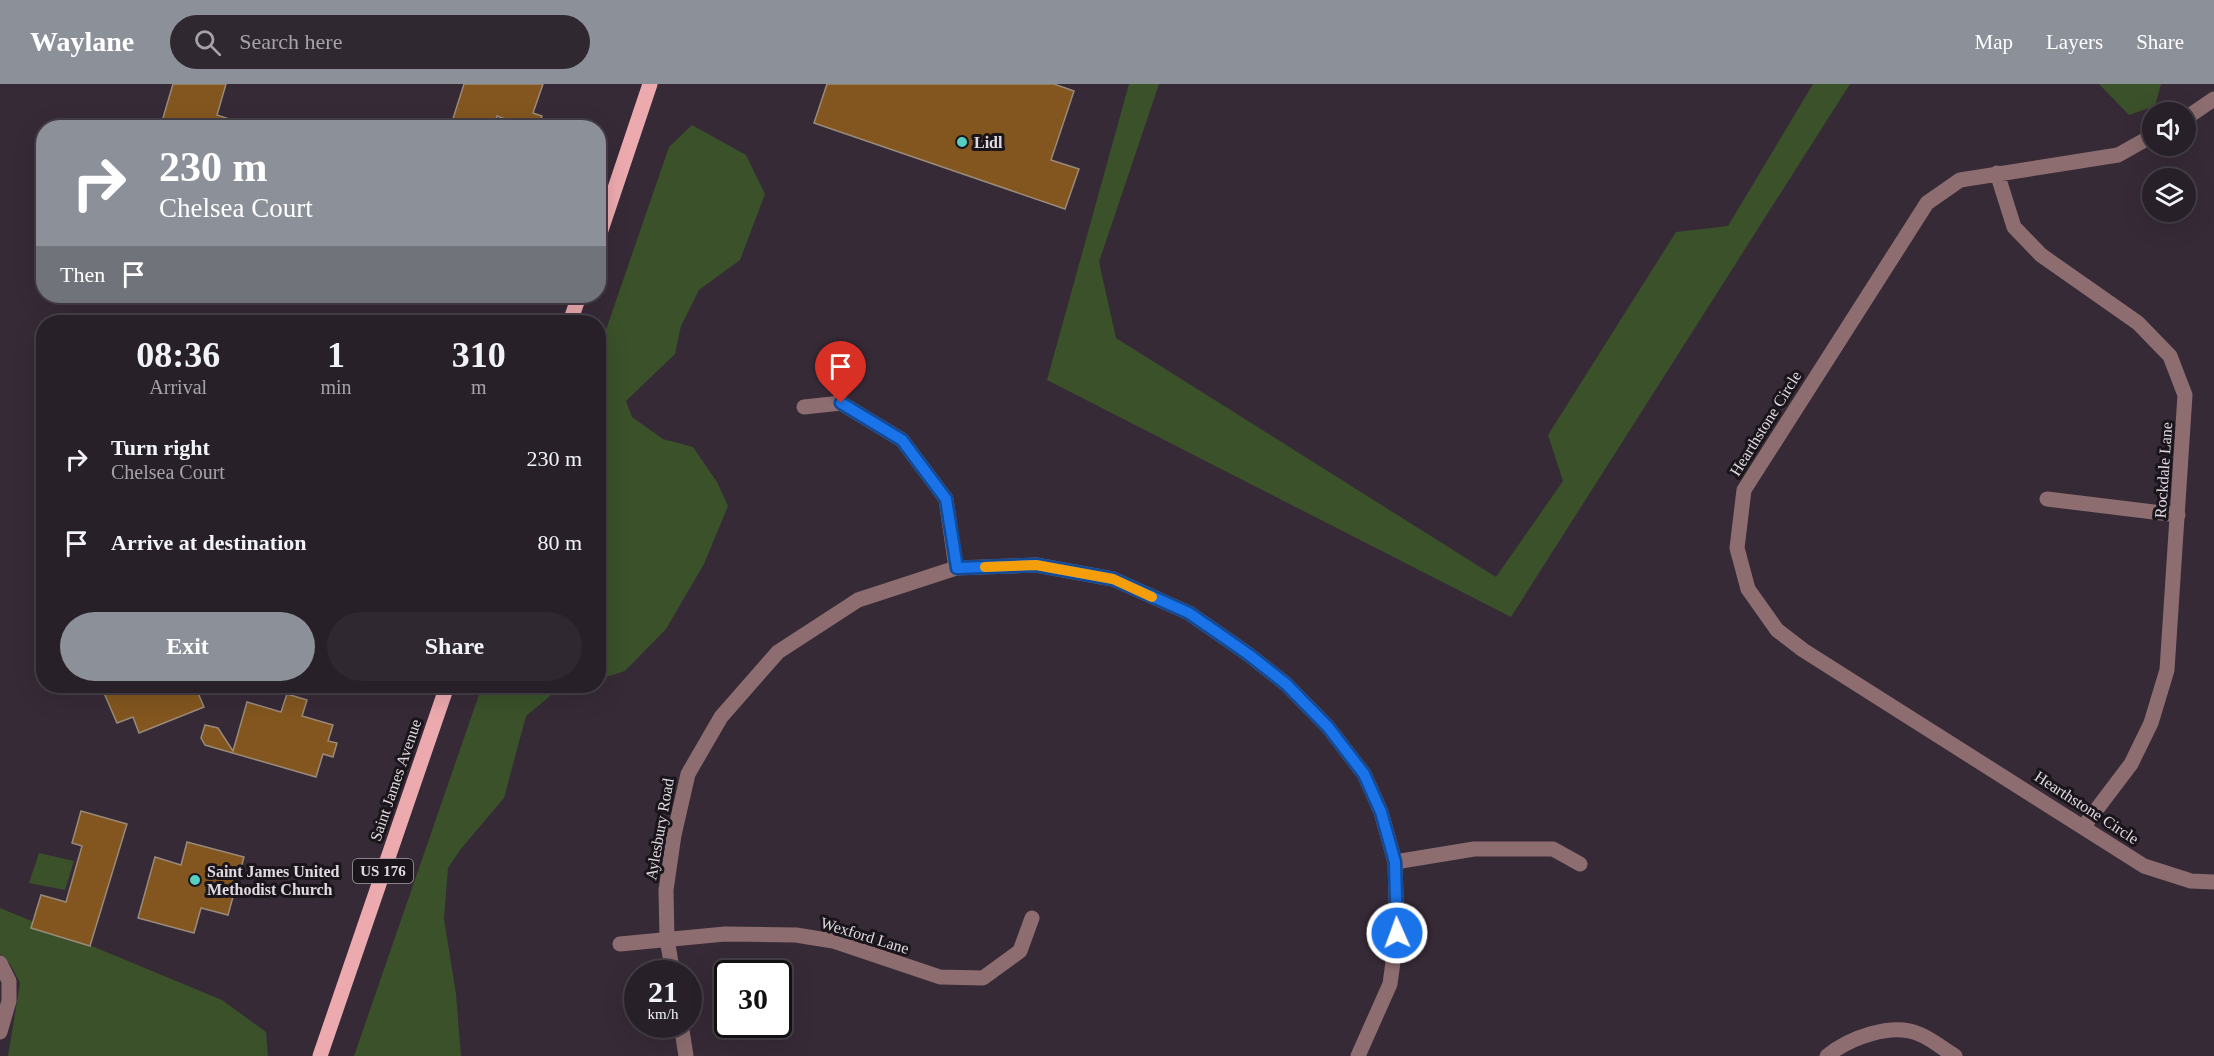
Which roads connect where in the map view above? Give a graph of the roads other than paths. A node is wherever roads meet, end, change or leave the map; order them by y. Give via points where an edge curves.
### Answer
1 (650, 84) edge
2 (2214, 99) edge
3 (2196, 111) edge
4 (2142, 142) edge
5 (1997, 173) junction
6 (606, 214) edge
7 (804, 407) dead end
8 (2047, 499) dead end
9 (2178, 515) junction
10 (957, 568) junction
11 (445, 693) edge
12 (2084, 826) junction
13 (1395, 862) junction
14 (1580, 864) dead end
15 (2214, 882) edge
16 (1032, 918) dead end
17 (667, 939) junction
18 (620, 944) dead end
19 (671, 960) edge
20 (0, 963) edge
21 (0, 1032) edge
22 (683, 1038) edge
23 (320, 1056) edge
24 (686, 1056) edge
25 (1358, 1056) edge
26 (1827, 1056) edge
27 (1955, 1056) edge

1 - 6 main road
2 - 3 street
4 - 5 street, Hearthstone Circle via 2118,155
5 - 9 street, Rockdale Lane via 2014,227 2041,255 2138,323 2170,356 2186,394
5 - 12 street, Hearthstone Circle via 1960,180 1927,203 1744,490 1737,548 1748,589 1777,630
7 - 10 street via 841,403 902,440 946,499
8 - 9 street
9 - 12 street, Rockdale Lane via 2167,670 2151,723 2131,764
10 - 13 street, Aylesbury Road via 1036,565 1113,579 1189,613 1286,684 1328,727 1364,774 1381,812
10 - 17 street, Aylesbury Road via 858,600 778,652 721,717 688,774 666,890
11 - 23 main road, Saint James Avenue / US 176
12 - 15 street, Hearthstone Circle via 2144,866 2191,881
13 - 14 street via 1474,849 1553,849
13 - 25 street, Aylesbury Road via 1397,933 1390,984
16 - 17 street, Wexford Lane via 1020,951 982,978 940,977 833,941 796,935 725,934
17 - 18 street, Wexford Lane
17 - 19 street, Aylesbury Road
20 - 21 street via 9,981 9,1001
22 - 24 street
26 - 27 street via 1860,1036 1886,1030 1918,1033

